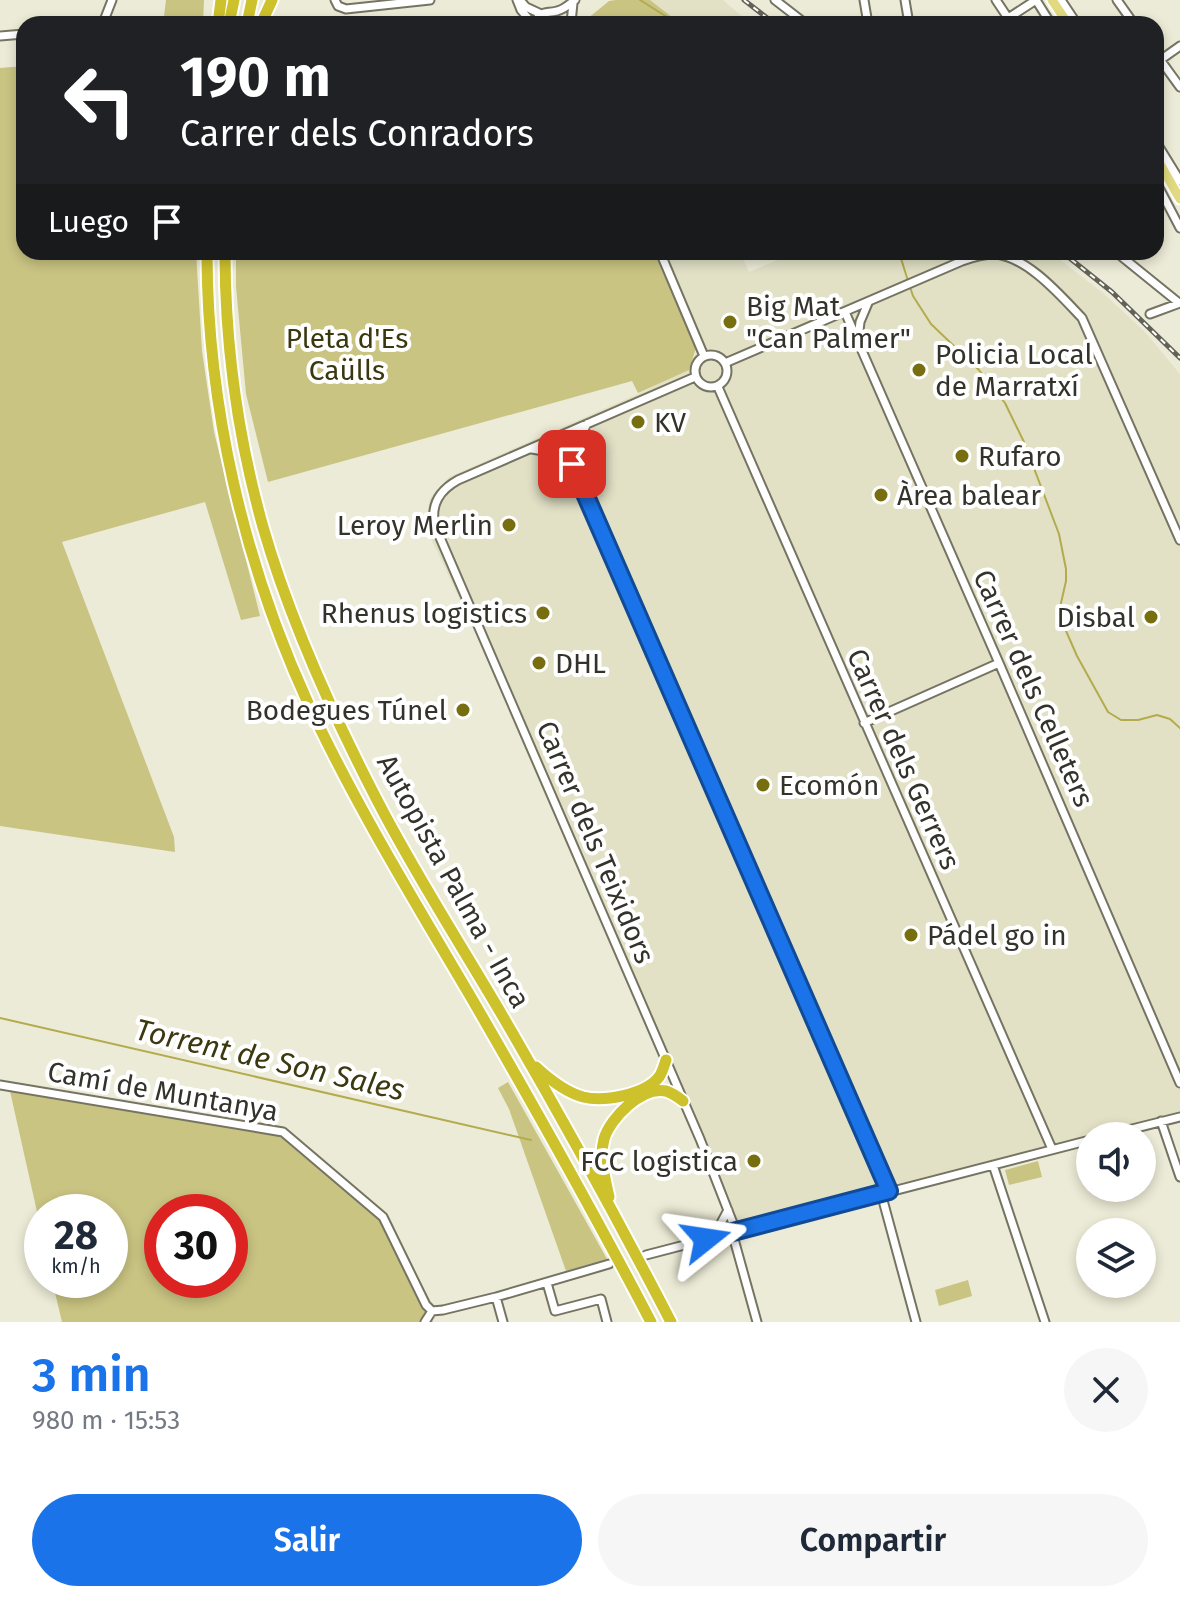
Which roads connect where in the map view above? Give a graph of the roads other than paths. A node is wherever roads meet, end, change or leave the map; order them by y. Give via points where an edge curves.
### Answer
1 (335, 0) edge
2 (430, 0) edge
3 (518, 0) edge
4 (775, 0) edge
5 (1036, 0) edge
6 (574, 1) edge
7 (558, 11) junction
8 (541, 14) joint
9 (565, 16) edge
10 (796, 16) edge
11 (1011, 16) edge
12 (1164, 68) edge
13 (1180, 87) edge
14 (1164, 155) edge
15 (1164, 171) edge
16 (1179, 178) edge
17 (1164, 197) edge
18 (1180, 199) edge
19 (1180, 228) edge
20 (207, 260) edge
21 (225, 260) edge
22 (663, 260) edge
23 (967, 260) edge
24 (1012, 260) edge
25 (1126, 260) edge
26 (868, 303) junction
27 (1179, 303) edge
28 (845, 312) junction
29 (1150, 314) dead end
30 (858, 342) junction
31 (704, 356) junction
32 (725, 363) junction
33 (695, 377) junction
34 (718, 387) junction
35 (587, 424) junction
36 (561, 436) junction
37 (529, 449) junction
38 (572, 464) junction
39 (1180, 540) edge
40 (999, 663) junction
41 (864, 723) junction
42 (527, 1058) junction
43 (666, 1060) junction
44 (1180, 1083) edge
45 (0, 1085) edge
46 (683, 1101) junction
47 (1180, 1117) edge
48 (1161, 1121) junction
49 (1156, 1122) edge
50 (1076, 1143) edge
51 (1052, 1149) junction
52 (993, 1165) junction
53 (1179, 1172) edge
54 (885, 1192) junction
55 (611, 1209) junction
56 (728, 1210) junction
57 (734, 1231) junction
58 (714, 1237) junction
59 (646, 1255) dead end
60 (609, 1264) dead end
61 (547, 1283) junction
62 (496, 1297) junction
63 (432, 1311) junction
64 (425, 1322) edge
65 (503, 1322) edge
66 (607, 1322) edge
67 (651, 1322) edge
68 (671, 1322) edge
69 (757, 1322) edge
70 (916, 1322) edge
71 (1045, 1322) edge

1 - 2 street via 343,9
3 - 8 street
4 - 10 street
5 - 11 street
6 - 7 street
7 - 8 street
7 - 9 street
12 - 13 street
14 - 16 street
15 - 18 main road
17 - 19 street
20 - 67 highway, Autopista Palma - Inca via 214,361 233,477 259,575 294,670 364,814 522,1085
21 - 42 highway, Autopista Palma - Inca via 239,417 263,527 285,591 377,801
22 - 31 street
23 - 26 street
24 - 39 street via 1082,318
25 - 27 street
26 - 28 street
26 - 30 street
27 - 29 street
28 - 30 street, Carrer dels Celleters
28 - 32 street
30 - 40 street, Carrer dels Celleters
31 - 32 street via 714,355
31 - 33 street
32 - 34 street via 727,374
33 - 34 street via 702,385
33 - 35 street
34 - 41 street, Carrer dels Gerrers
35 - 36 street
35 - 38 street
36 - 37 street
36 - 38 street
37 - 38 street via 555,453
37 - 43 street, Carrer dels Teixidors via 447,486 432,515
38 - 54 street
40 - 41 street
40 - 44 street, Carrer dels Celleters
41 - 51 street, Carrer dels Gerrers
42 - 43 highway via 567,1090 600,1099 649,1085 658,1079
42 - 55 highway, Autopista Palma - Inca
43 - 46 street, Carrer dels Teixidors
45 - 63 street, Camí de Muntanya via 283,1132 383,1217
46 - 55 highway via 656,1091 631,1103 611,1124 602,1152
46 - 56 street, Carrer dels Teixidors
47 - 48 street
48 - 49 street
48 - 53 street
50 - 51 street
51 - 52 street
52 - 54 street
52 - 71 street
54 - 57 street
54 - 70 street
55 - 68 highway, Autopista Palma - Inca
56 - 57 street, Carrer dels Teixidors
56 - 58 street
57 - 58 street
57 - 69 street, Carrer dels Teixidors
58 - 59 street
60 - 61 street
61 - 62 street
61 - 66 street via 555,1311 601,1299
62 - 63 street
62 - 65 street
63 - 64 street

